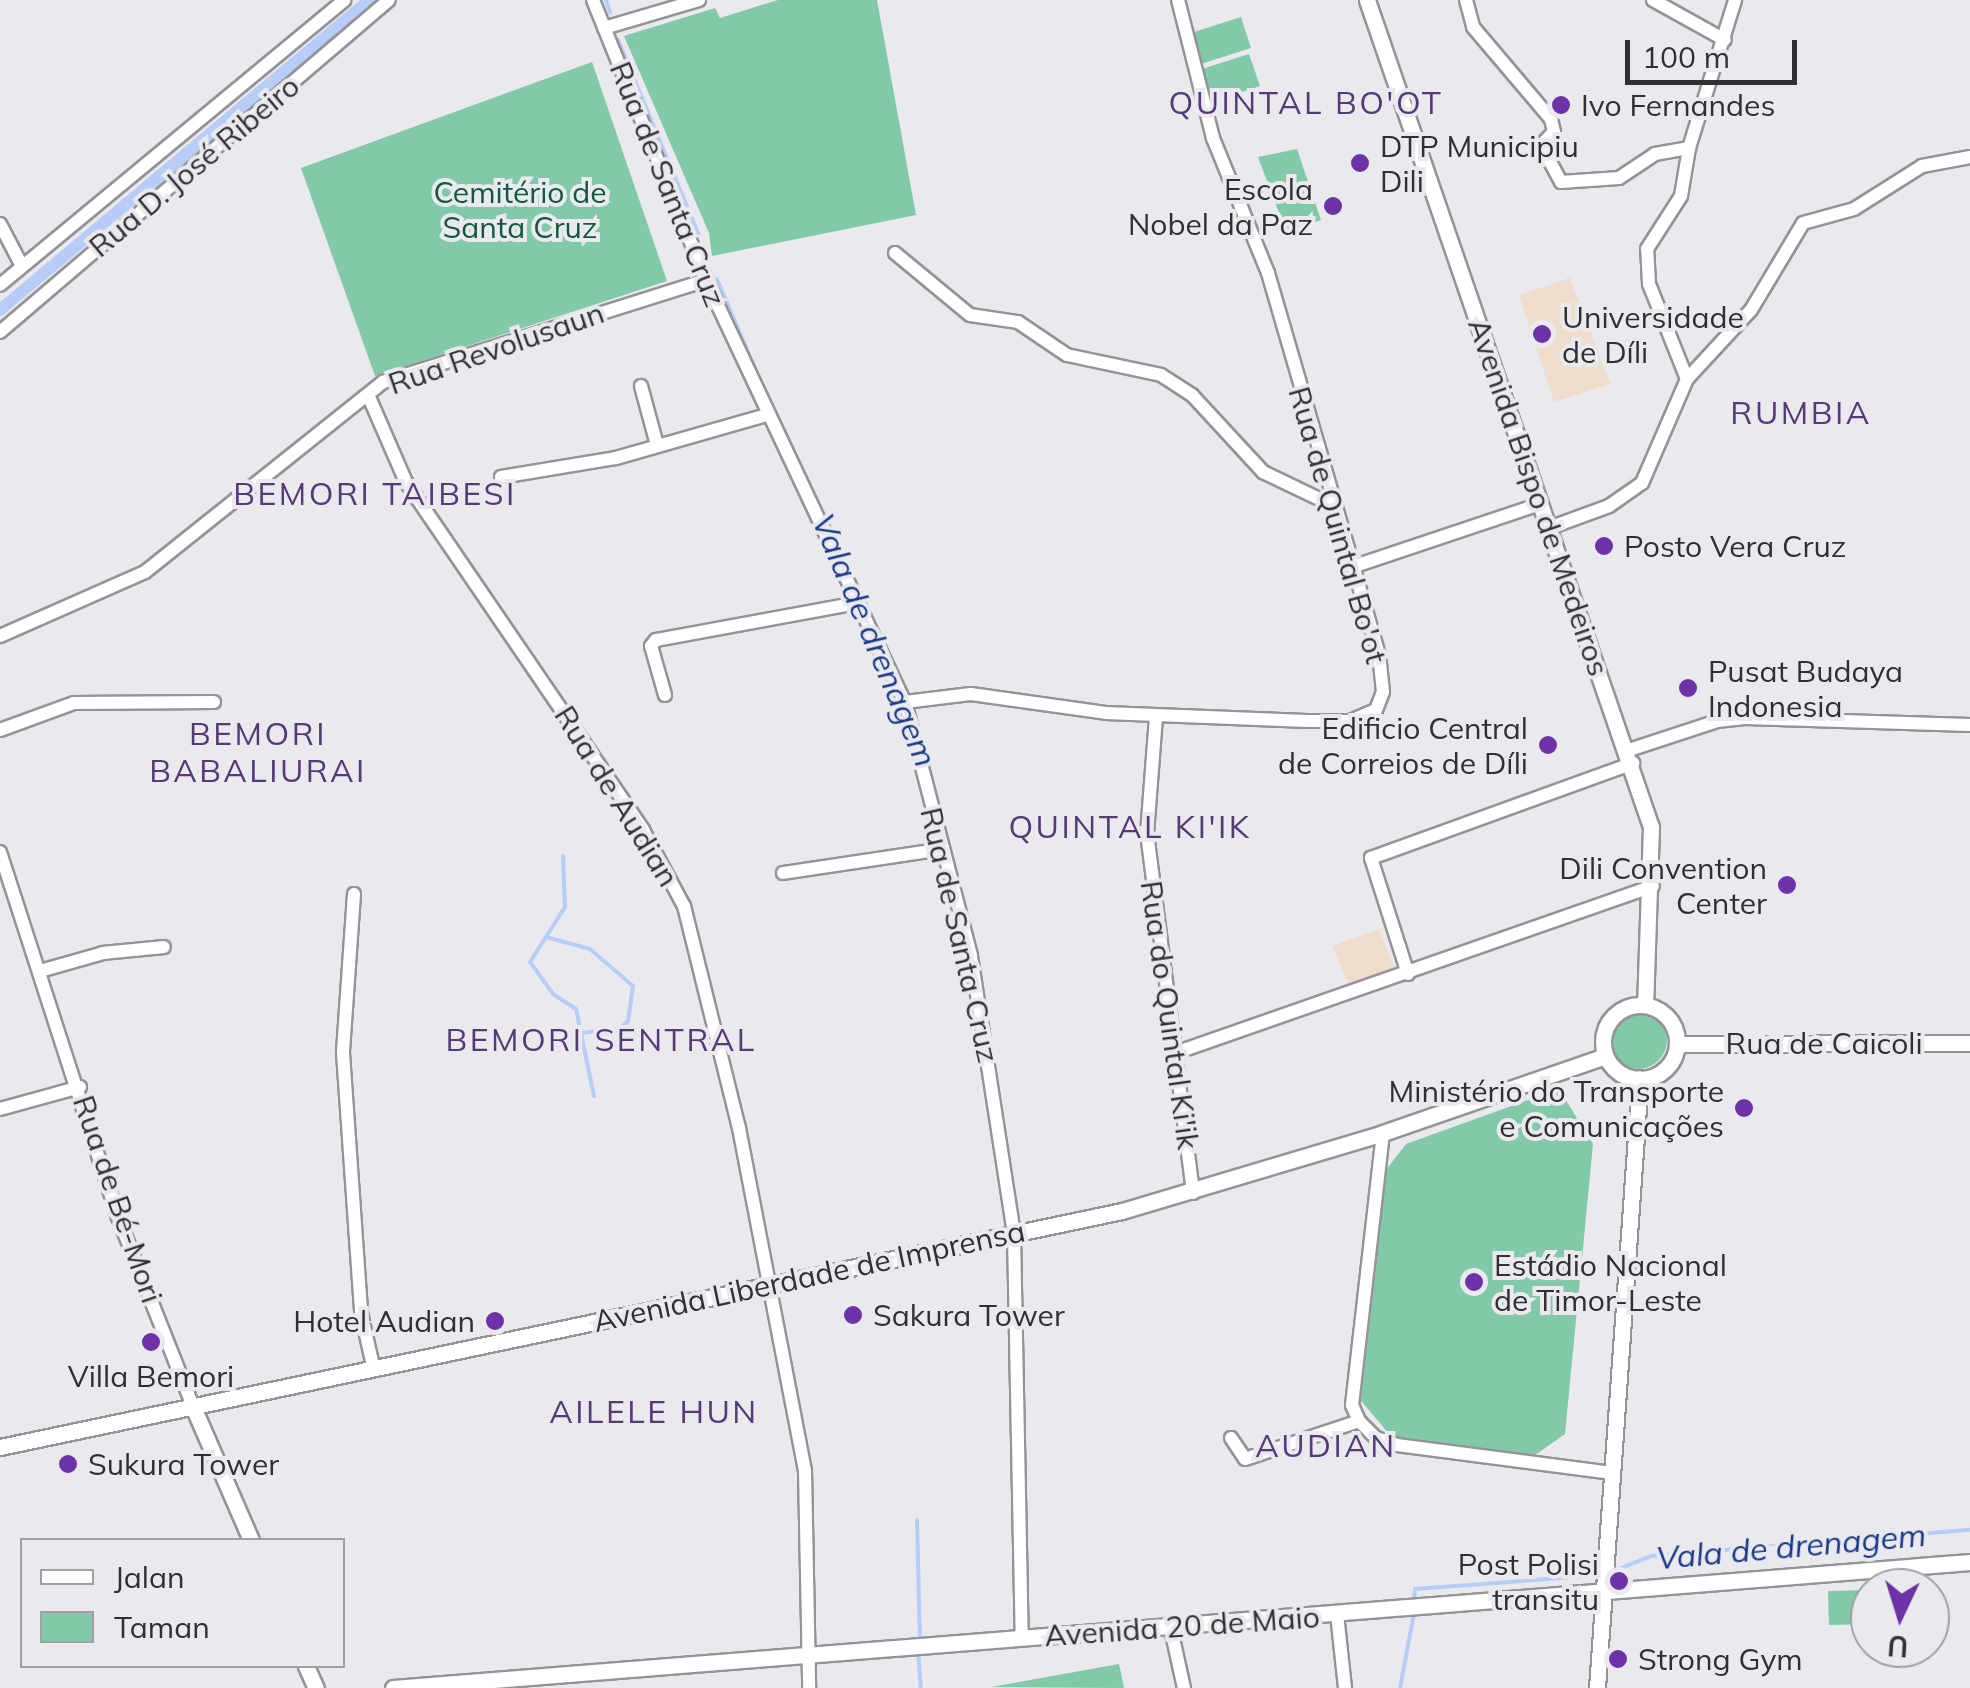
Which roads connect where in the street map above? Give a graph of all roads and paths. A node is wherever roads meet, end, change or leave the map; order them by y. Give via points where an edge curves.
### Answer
1 (344, 0) edge
2 (389, 0) edge
3 (592, 0) edge
4 (699, 0) edge
5 (1178, 0) edge
6 (1366, 0) edge
7 (1466, 0) edge
8 (1653, 0) edge
9 (1735, 0) edge
10 (604, 28) junction
11 (1725, 40) junction
12 (1689, 148) junction
13 (1970, 156) edge
14 (0, 224) edge
15 (895, 253) dead end
16 (22, 266) junction
17 (706, 280) junction
18 (0, 284) edge
19 (0, 332) edge
20 (1686, 379) junction
21 (641, 386) dead end
22 (368, 397) junction
23 (767, 414) junction
24 (656, 445) junction
25 (502, 478) dead end
26 (1540, 504) junction
27 (1332, 506) junction
28 (1549, 528) junction
29 (1352, 566) junction
30 (858, 603) junction
31 (0, 636) edge
32 (665, 695) dead end
33 (910, 701) junction
34 (214, 702) dead end
35 (1156, 717) junction
36 (1970, 725) edge
37 (0, 730) edge
38 (1631, 756) junction
39 (943, 849) junction
40 (0, 852) edge
41 (783, 873) dead end
42 (4, 882) edge
43 (1654, 886) junction
44 (354, 894) dead end
45 (164, 947) dead end
46 (40, 971) junction
47 (1408, 974) junction
48 (1645, 1005) junction
49 (1970, 1043) edge
50 (1677, 1044) junction
51 (1178, 1052) junction
52 (1605, 1056) junction
53 (1640, 1079) junction
54 (80, 1086) junction
55 (0, 1109) edge
56 (1382, 1134) junction
57 (1193, 1193) junction
58 (1014, 1234) junction
59 (770, 1284) junction
60 (373, 1366) junction
61 (194, 1410) junction
62 (1359, 1421) junction
63 (1232, 1438) dead end
64 (0, 1447) edge
65 (1612, 1473) junction
66 (250, 1538) edge
67 (1970, 1562) edge
68 (1602, 1595) junction
69 (1337, 1614) junction
70 (1171, 1628) junction
71 (1022, 1639) junction
72 (807, 1655) junction
73 (394, 1688) edge
74 (809, 1688) edge
75 (1184, 1688) edge
76 (1345, 1688) edge
77 (1597, 1688) edge

1 - 16 street
2 - 19 street, Rua D. José Ribeiro
3 - 10 street, Rua de Santa Cruz
4 - 10 street
5 - 27 street, Rua de Quintal Bo'ot via 1212,138 1268,273
6 - 26 main road, Avenida Bispo de Medeiros
7 - 12 street via 1474,27 1551,119 1554,132 1540,145 1561,182 1619,178 1655,154
8 - 11 street
9 - 11 street
10 - 17 street, Rua de Santa Cruz
11 - 12 street
12 - 20 street via 1682,196 1649,241 1646,258 1649,284
13 - 20 street via 1922,166 1854,209 1803,223 1752,310
14 - 16 street
15 - 27 street via 970,315 1018,322 1067,355 1161,374 1192,395 1263,472
16 - 18 street
17 - 22 street, Rua Revolusaun via 499,340 383,382
17 - 23 street, Rua de Santa Cruz
20 - 28 street via 1642,483 1609,506
21 - 24 street
22 - 31 street, Rua Revolusaun via 145,572
22 - 59 street, Rua de Audian via 406,482 674,880 735,1110
23 - 24 street
23 - 30 street, Rua de Santa Cruz
24 - 25 street
26 - 28 main road, Avenida Bispo de Medeiros
26 - 29 street
27 - 29 street, Rua de Quintal Bo'ot
28 - 38 main road, Avenida Bispo de Medeiros
29 - 35 street, Rua de Quintal Bo'ot via 1382,676 1376,710 1350,721
30 - 32 street via 656,640 651,646
30 - 33 street, Rua de Santa Cruz
33 - 35 street, Rua de Quintal Bo'ot via 971,694
33 - 39 street, Rua de Santa Cruz
34 - 37 street via 74,703
35 - 51 street, Rua do Quintal Ki'ik via 1146,832
36 - 38 street via 1717,720
38 - 43 main road, Avenida Bispo de Medeiros via 1651,827
38 - 47 street via 1371,858
39 - 41 street
39 - 58 street, Rua de Santa Cruz via 971,956
40 - 42 street, Rua de Bé-Mori
42 - 46 street, Rua de Bé-Mori
43 - 47 street
43 - 48 main road, Avenida Bispo de Medeiros
44 - 60 street via 343,1053 361,1313
45 - 46 street via 104,953
46 - 54 street, Rua de Bé-Mori
47 - 51 street
48 - 50 main road via 1672,1023
48 - 52 main road via 1614,1015 1603,1034
49 - 50 main road, Rua de Caicoli
50 - 53 main road via 1669,1065
51 - 57 street, Rua do Quintal Ki'ik
52 - 53 main road via 1619,1073
52 - 56 main road, Avenida Liberdade de Imprensa
53 - 65 main road
54 - 55 street
54 - 61 street, Rua de Bé-Mori via 118,1217
56 - 57 main road, Avenida Liberdade de Imprensa
56 - 62 street via 1352,1404
57 - 58 main road, Avenida Liberdade de Imprensa
58 - 59 main road, Avenida Liberdade de Imprensa
58 - 71 street, Rua de Santa Cruz
59 - 60 main road, Avenida Liberdade de Imprensa
59 - 72 street, Rua de Audian via 805,1470
60 - 61 main road, Avenida Liberdade de Imprensa
61 - 64 main road, Avenida Liberdade de Imprensa
61 - 66 main road, Rua de Bé-Mori
62 - 63 street via 1245,1459
62 - 65 street via 1376,1438 1397,1445
65 - 68 main road
67 - 68 main road, Avenida 20 de Maio
68 - 69 main road, Avenida 20 de Maio
68 - 77 main road
69 - 70 main road, Avenida 20 de Maio
69 - 76 street
70 - 71 main road, Avenida 20 de Maio
70 - 75 street
71 - 72 main road, Avenida 20 de Maio
72 - 73 main road, Avenida 20 de Maio
72 - 74 street, Rua de Audian

